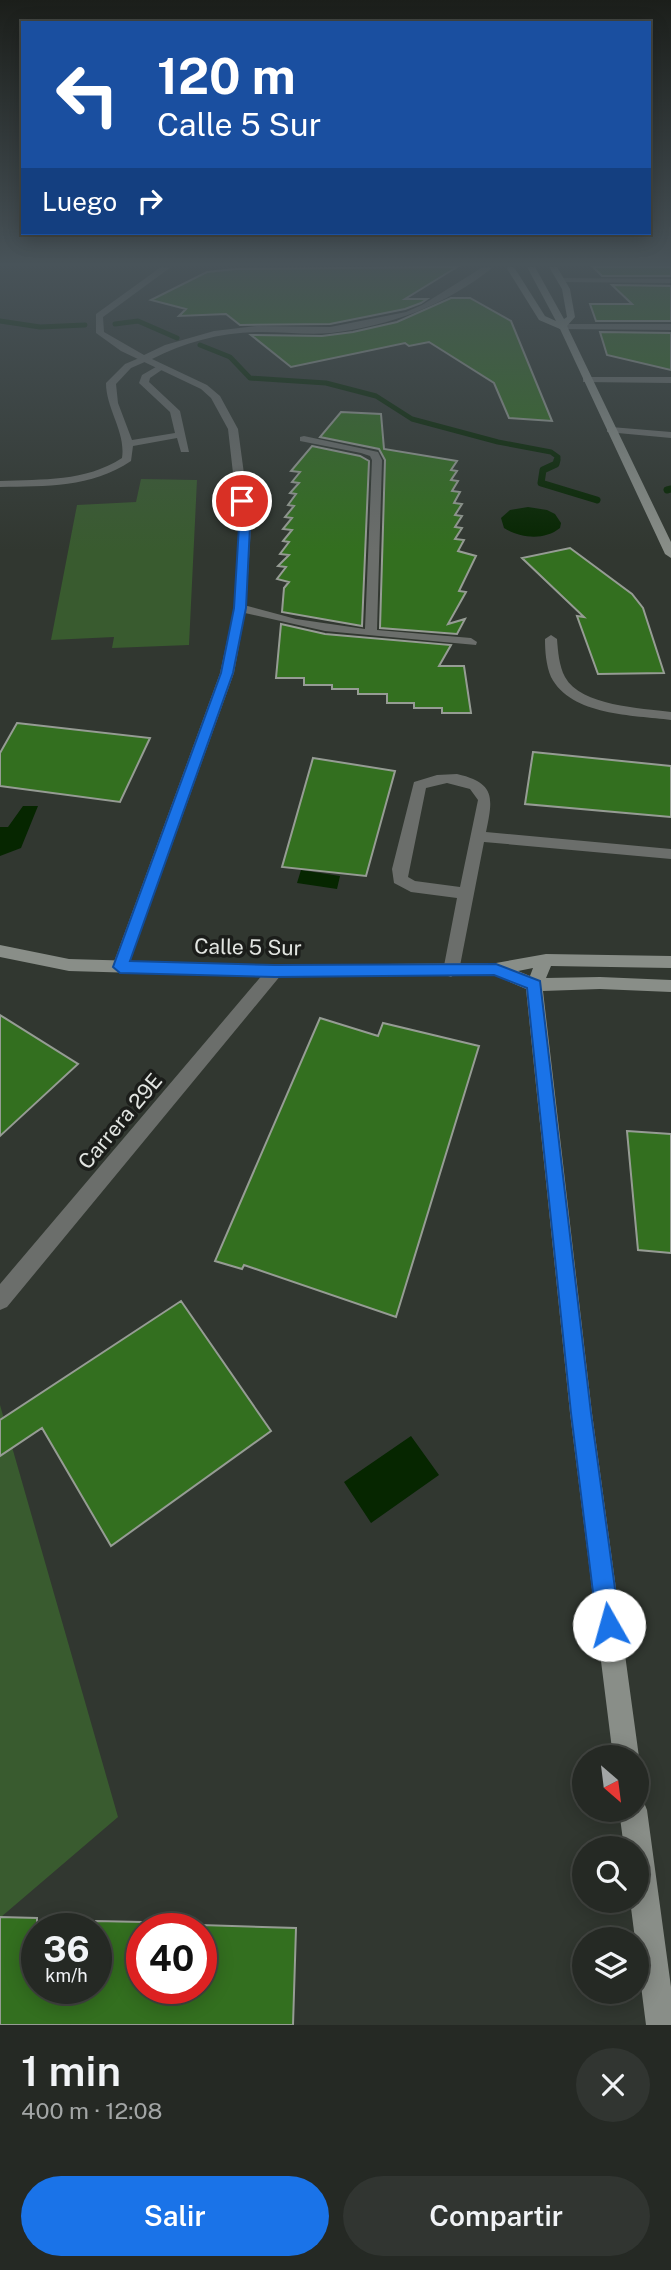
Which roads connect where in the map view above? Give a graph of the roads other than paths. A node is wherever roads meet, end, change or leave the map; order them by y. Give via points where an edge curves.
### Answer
1 (139, 362) edge
2 (149, 362) edge
3 (578, 362) edge
4 (161, 367) junction
5 (586, 380) junction
6 (671, 380) edge
7 (611, 430) junction
8 (179, 435) junction
9 (671, 435) edge
10 (304, 439) dead end
11 (128, 444) junction
12 (185, 450) dead end
13 (0, 484) edge
14 (671, 554) edge
15 (240, 608) junction
16 (371, 633) junction
17 (551, 639) dead end
18 (471, 642) dead end
19 (671, 716) edge
20 (478, 836) junction
21 (671, 854) edge
22 (468, 894) junction
23 (0, 951) edge
24 (546, 960) junction
25 (671, 962) edge
26 (120, 967) junction
27 (496, 969) junction
28 (275, 971) junction
29 (451, 971) junction
30 (534, 985) junction
31 (671, 986) edge
32 (0, 1300) edge
33 (624, 1745) edge
34 (635, 1822) edge
35 (661, 2025) edge

1 - 11 street via 111,383 113,408
2 - 4 street
3 - 5 main road
4 - 8 street via 145,377 144,383 175,411
4 - 15 street via 215,396 233,429 245,526
5 - 6 street
5 - 7 main road
7 - 9 street
7 - 14 main road
8 - 11 street
8 - 12 street
10 - 16 street via 363,450 377,460
11 - 13 street via 127,459 89,478
15 - 16 street via 289,621
15 - 26 street via 227,673
16 - 18 street
17 - 19 street via 552,662 563,686 592,701
20 - 21 street
20 - 22 street
20 - 22 street via 485,800 482,790 472,782 433,778 419,785 400,879 411,886
22 - 29 street
23 - 26 main road, Calle 5 Sur via 69,965
24 - 25 main road, Calle 5 Sur
24 - 27 main road, Calle 5 Sur
24 - 30 main road
26 - 28 main road, Calle 5 Sur
27 - 29 main road, Calle 5 Sur
27 - 30 main road, Calle 5 Sur
28 - 29 main road, Calle 5 Sur
28 - 32 street, Carrera 29E
30 - 31 main road, Calle 5 Sur
30 - 33 main road via 581,1413
34 - 35 main road

